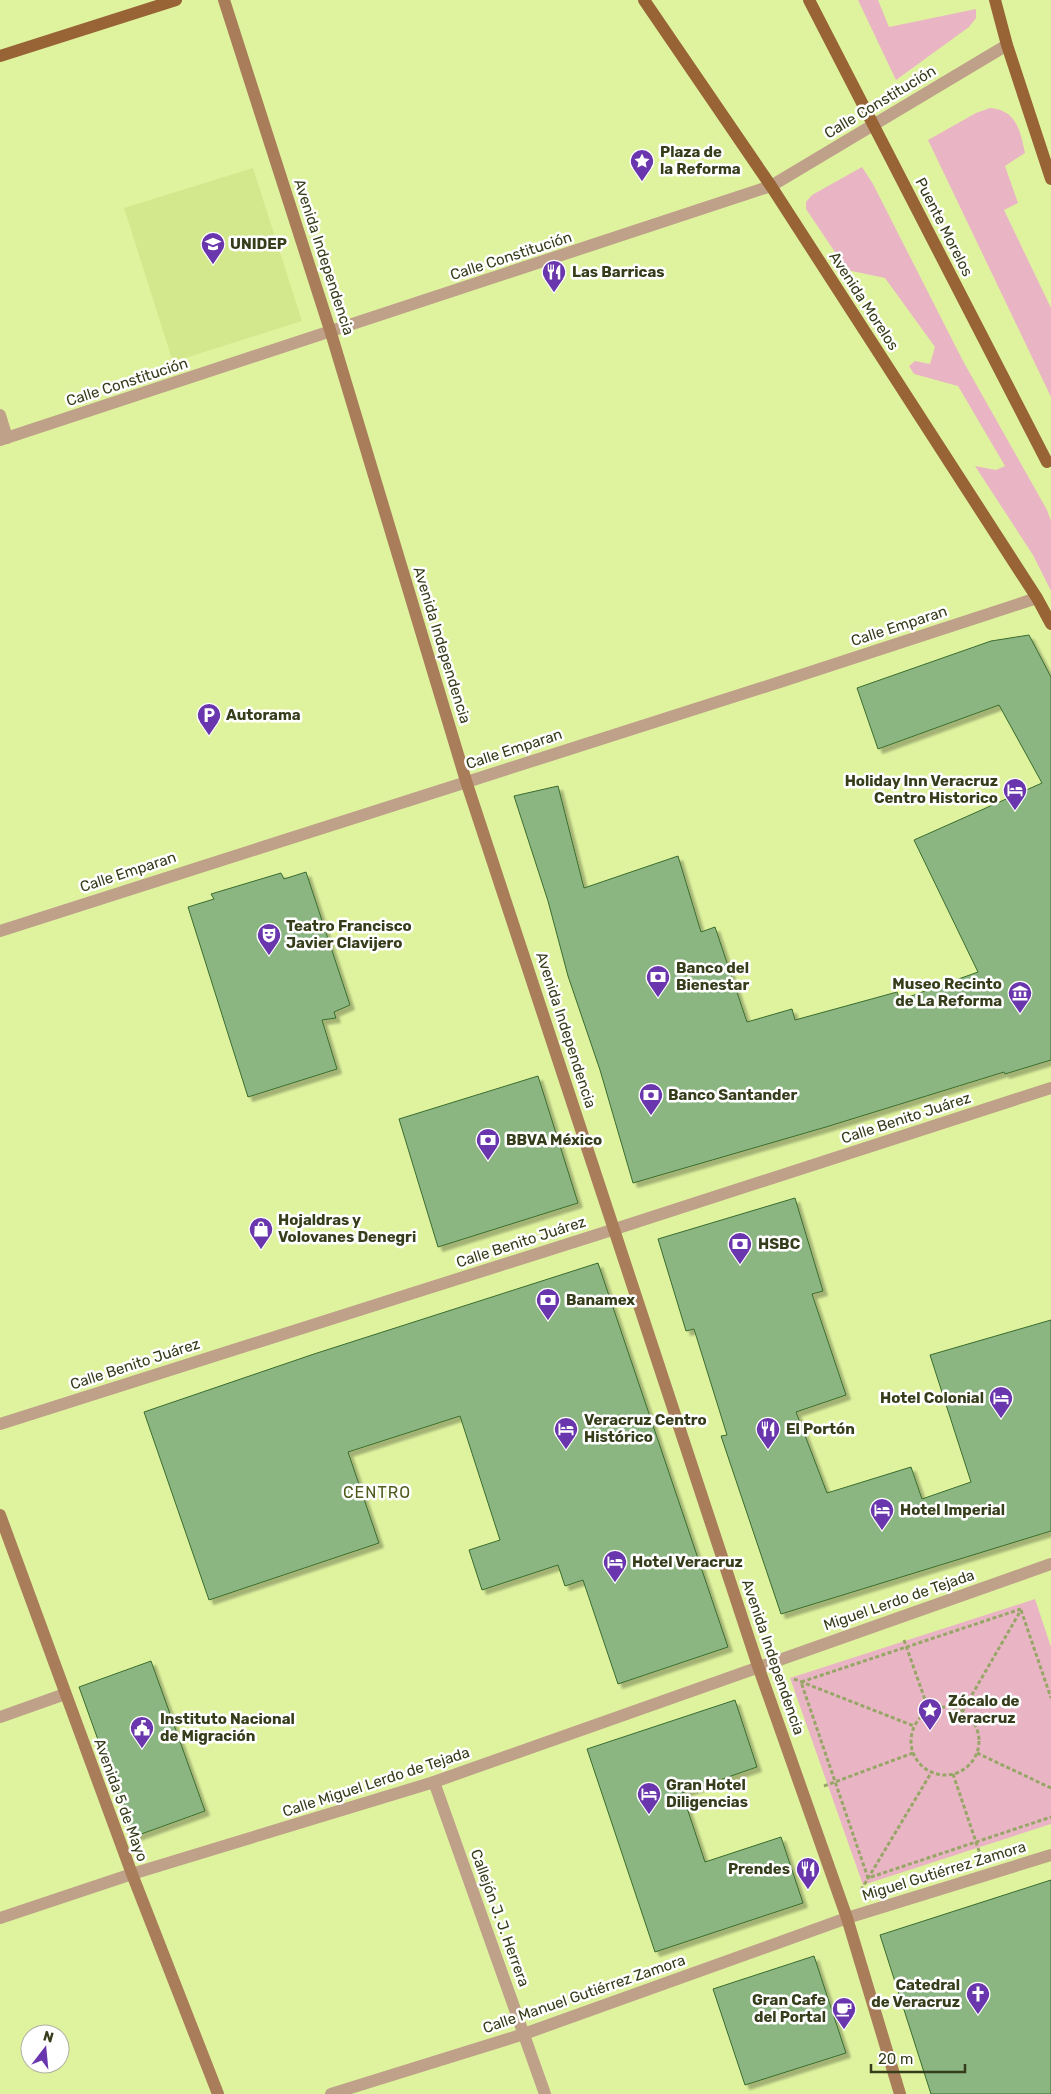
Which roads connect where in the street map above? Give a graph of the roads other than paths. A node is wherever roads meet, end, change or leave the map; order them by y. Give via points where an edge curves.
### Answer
1 (176, 0) edge
2 (224, 0) edge
3 (644, 0) edge
4 (809, 0) edge
5 (995, 0) edge
6 (1007, 45) junction
7 (0, 56) edge
8 (1051, 179) edge
9 (771, 186) junction
10 (331, 333) junction
11 (0, 415) edge
12 (4, 439) edge
13 (1049, 466) edge
14 (1036, 598) junction
15 (1051, 624) edge
16 (466, 781) junction
17 (0, 930) edge
18 (1051, 1088) edge
19 (615, 1229) junction
20 (0, 1424) edge
21 (0, 1515) edge
22 (1051, 1564) edge
23 (758, 1666) junction
24 (65, 1694) junction
25 (0, 1717) edge
26 (434, 1782) junction
27 (1051, 1855) edge
28 (132, 1874) junction
29 (0, 1918) edge
30 (846, 1918) junction
31 (524, 2034) junction
32 (218, 2094) edge
33 (331, 2094) edge
34 (545, 2094) edge
35 (900, 2094) edge

1 - 7 main road
2 - 10 street, Avenida Independencia
3 - 9 main road, Avenida Morelos
4 - 13 main road, Puente Morelos, bridge
5 - 6 main road
6 - 8 main road
6 - 9 street, Calle Constitución
9 - 10 street, Calle Constitución
9 - 14 main road, Avenida Morelos
10 - 12 street, Calle Constitución
10 - 16 street, Avenida Independencia
11 - 12 street
14 - 15 main road, Avenida Morelos
14 - 16 street, Calle Emparan
16 - 17 street, Calle Emparan
16 - 19 street, Avenida Independencia
18 - 19 street, Calle Benito Juárez
19 - 20 street, Calle Benito Juárez
19 - 23 street, Avenida Independencia
21 - 24 street, Avenida 5 de Mayo
22 - 23 street, Miguel Lerdo de Tejada
23 - 26 street, Calle Miguel Lerdo de Tejada
23 - 30 street, Avenida Independencia
24 - 25 street
24 - 28 street, Avenida 5 de Mayo
26 - 28 street, Calle Miguel Lerdo de Tejada
26 - 31 street, Callejón J. J. Herrera
27 - 30 street, Miguel Gutiérrez Zamora
28 - 29 street, Calle Miguel Lerdo de Tejada
28 - 32 street, Avenida 5 de Mayo
30 - 31 street, Calle Manuel Gutiérrez Zamora
30 - 35 street, Avenida Independencia
31 - 33 street, Calle Manuel Gutiérrez Zamora
31 - 34 street, Callejón J. J. Herrera

